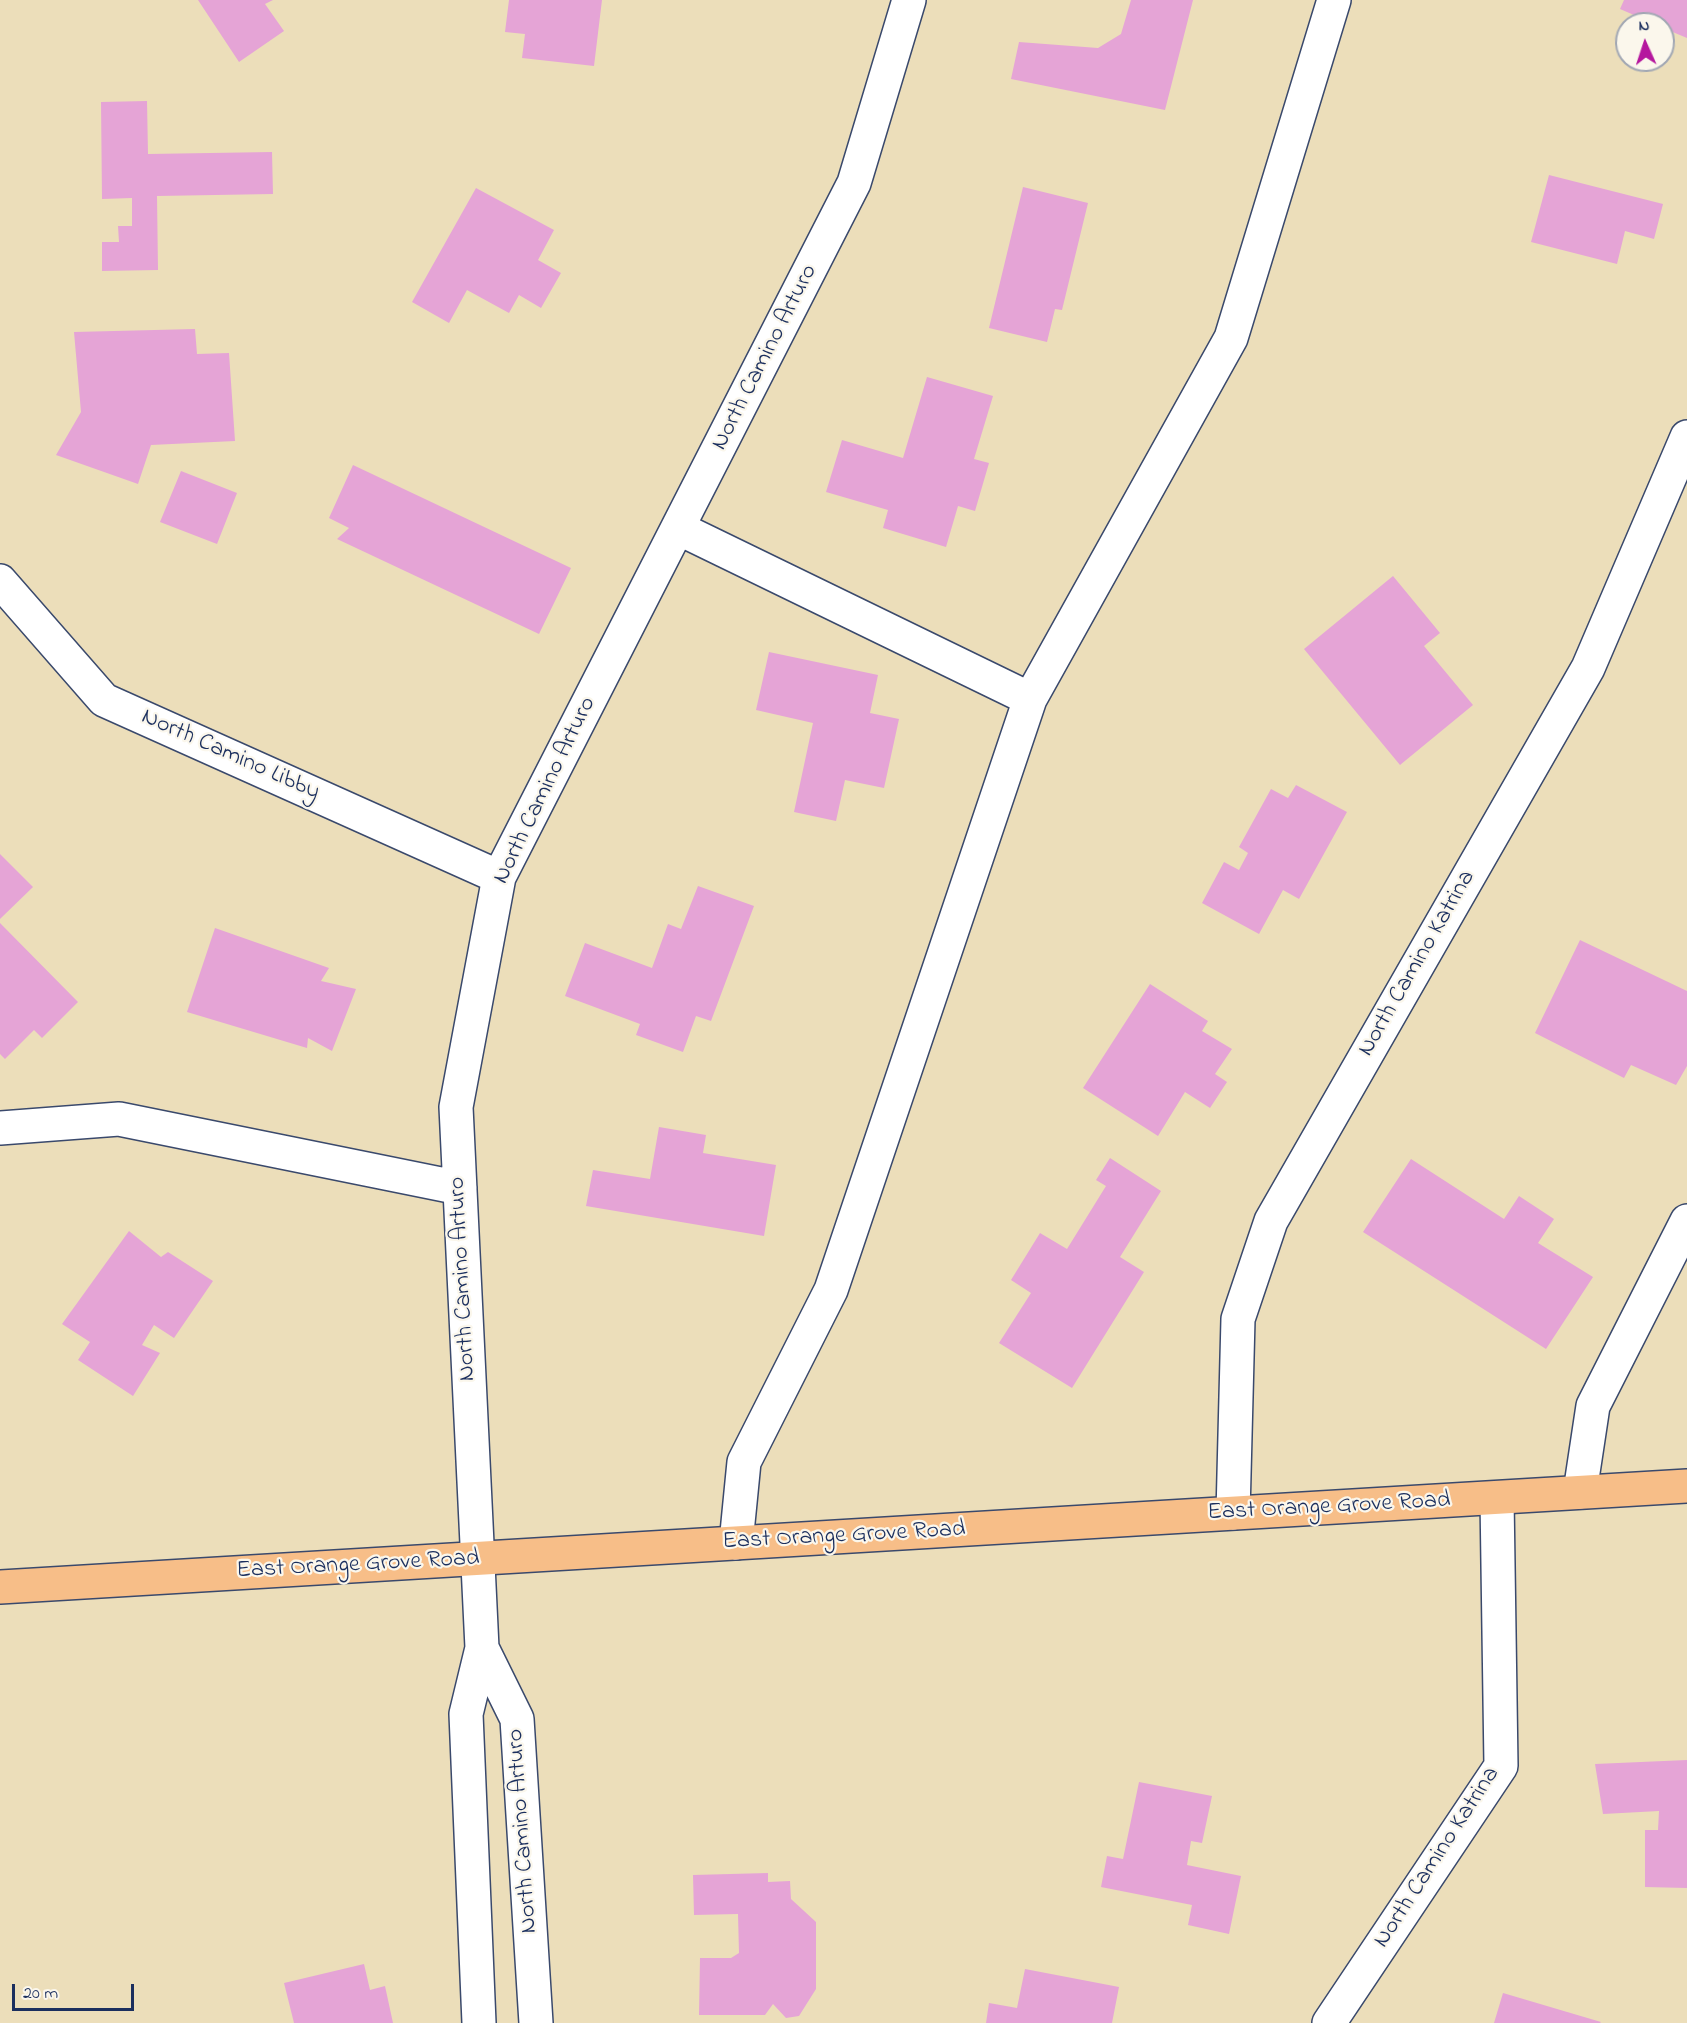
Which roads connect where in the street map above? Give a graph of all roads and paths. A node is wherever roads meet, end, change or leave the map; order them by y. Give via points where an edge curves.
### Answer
1 (909, 0) edge
2 (1334, 0) edge
3 (1687, 437) edge
4 (678, 528) junction
5 (0, 581) edge
6 (1030, 699) junction
7 (499, 877) junction
8 (0, 1128) edge
9 (460, 1188) junction
10 (1687, 1221) edge
11 (1687, 1486) edge
12 (1580, 1492) junction
13 (1497, 1498) junction
14 (1233, 1513) junction
15 (736, 1543) junction
16 (477, 1559) junction
17 (0, 1587) edge
18 (482, 1647) junction
19 (479, 2023) edge
20 (536, 2023) edge
21 (1329, 2023) edge

1 - 4 street, North Camino Arturo via 854,183
2 - 6 street via 1231,339
3 - 14 street, North Camino Katrina via 1588,668 1270,1221 1238,1319
4 - 6 street
4 - 7 street, North Camino Arturo
5 - 7 street, North Camino Libby via 104,700
6 - 15 street via 831,1290 744,1462
7 - 9 street, North Camino Arturo via 456,1107
8 - 9 street via 119,1119
9 - 16 street, North Camino Arturo
10 - 12 street via 1593,1406
11 - 12 main road, East Orange Grove Road
12 - 13 main road, East Orange Grove Road
13 - 14 main road, East Orange Grove Road
13 - 21 street, North Camino Katrina via 1501,1766
14 - 15 main road, East Orange Grove Road
15 - 16 main road, East Orange Grove Road
16 - 17 main road, East Orange Grove Road
16 - 18 street, North Camino Arturo
18 - 19 street, North Camino Arturo via 466,1714
18 - 20 street, North Camino Arturo via 517,1719

